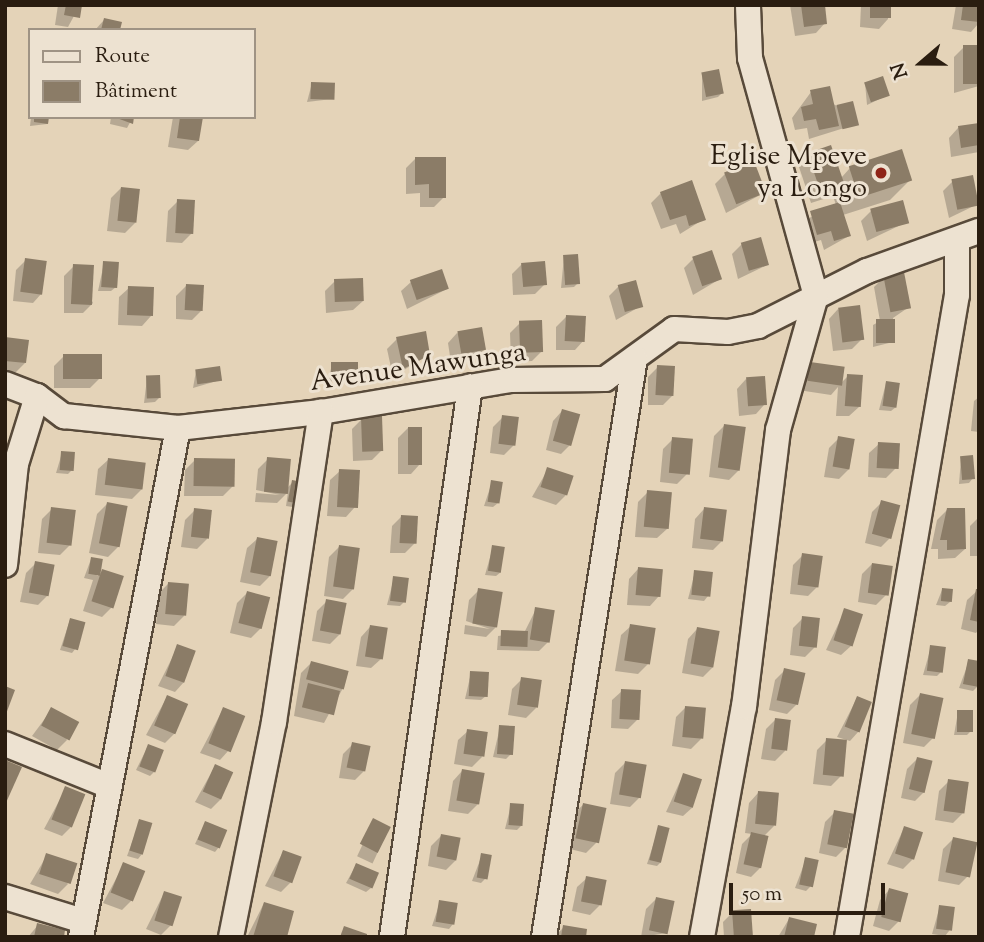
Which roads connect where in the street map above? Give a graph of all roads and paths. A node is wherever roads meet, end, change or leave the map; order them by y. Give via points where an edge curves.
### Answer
1 (748, 5) edge
2 (968, 236) edge
3 (816, 296) junction
4 (635, 358) junction
5 (5, 384) edge
6 (470, 387) junction
7 (37, 396) junction
8 (321, 412) junction
9 (178, 428) junction
10 (5, 565) edge
11 (5, 744) edge
12 (109, 786) junction
13 (5, 897) edge
14 (82, 929) edge
15 (231, 937) edge
16 (392, 937) edge
17 (544, 937) edge
18 (702, 937) edge
19 (847, 937) edge

1 - 3 street via 750,58
2 - 3 street, Avenue Mawunga
2 - 19 street
3 - 4 street, Avenue Mawunga via 758,327 728,332 674,329
3 - 18 street via 778,430 744,707
4 - 6 street, Avenue Mawunga via 605,379
4 - 17 street
5 - 7 street, Avenue Mawunga
6 - 8 street, Avenue Mawunga
6 - 16 street
7 - 9 street, Avenue Mawunga via 64,416
7 - 10 street via 16,464
8 - 9 street, Avenue Mawunga
8 - 15 street via 274,722
9 - 12 street
11 - 12 street
12 - 14 street
13 - 14 street

